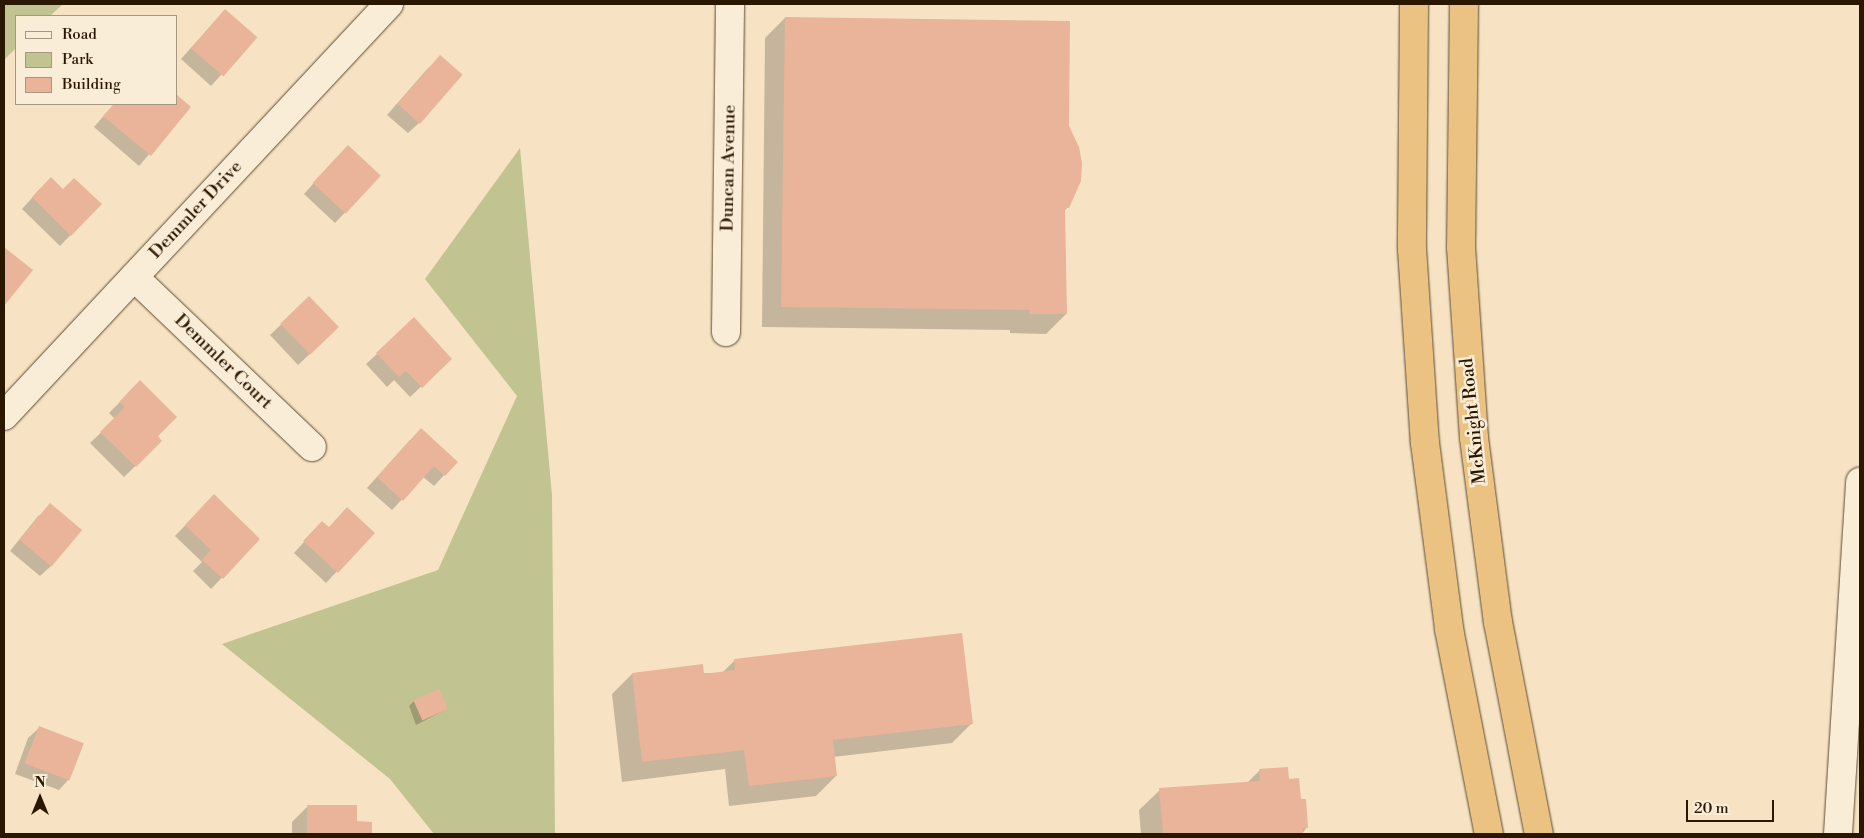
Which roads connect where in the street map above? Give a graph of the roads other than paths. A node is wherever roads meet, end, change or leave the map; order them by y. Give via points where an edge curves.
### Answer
1 (389, 4) edge
2 (730, 4) edge
3 (1414, 4) edge
4 (1464, 4) edge
5 (134, 277) junction
6 (726, 332) dead end
7 (4, 416) edge
8 (312, 446) dead end
9 (1860, 482) edge
10 (1489, 834) edge
11 (1539, 834) edge
12 (1838, 834) edge

1 - 5 street, Demmler Drive
2 - 6 street, Duncan Avenue
3 - 10 highway via 1412,249 1425,443 1449,629
4 - 11 highway, McKnight Road via 1461,247 1474,438 1500,631
5 - 7 street, Demmler Drive
5 - 8 street, Demmler Court
9 - 12 street

